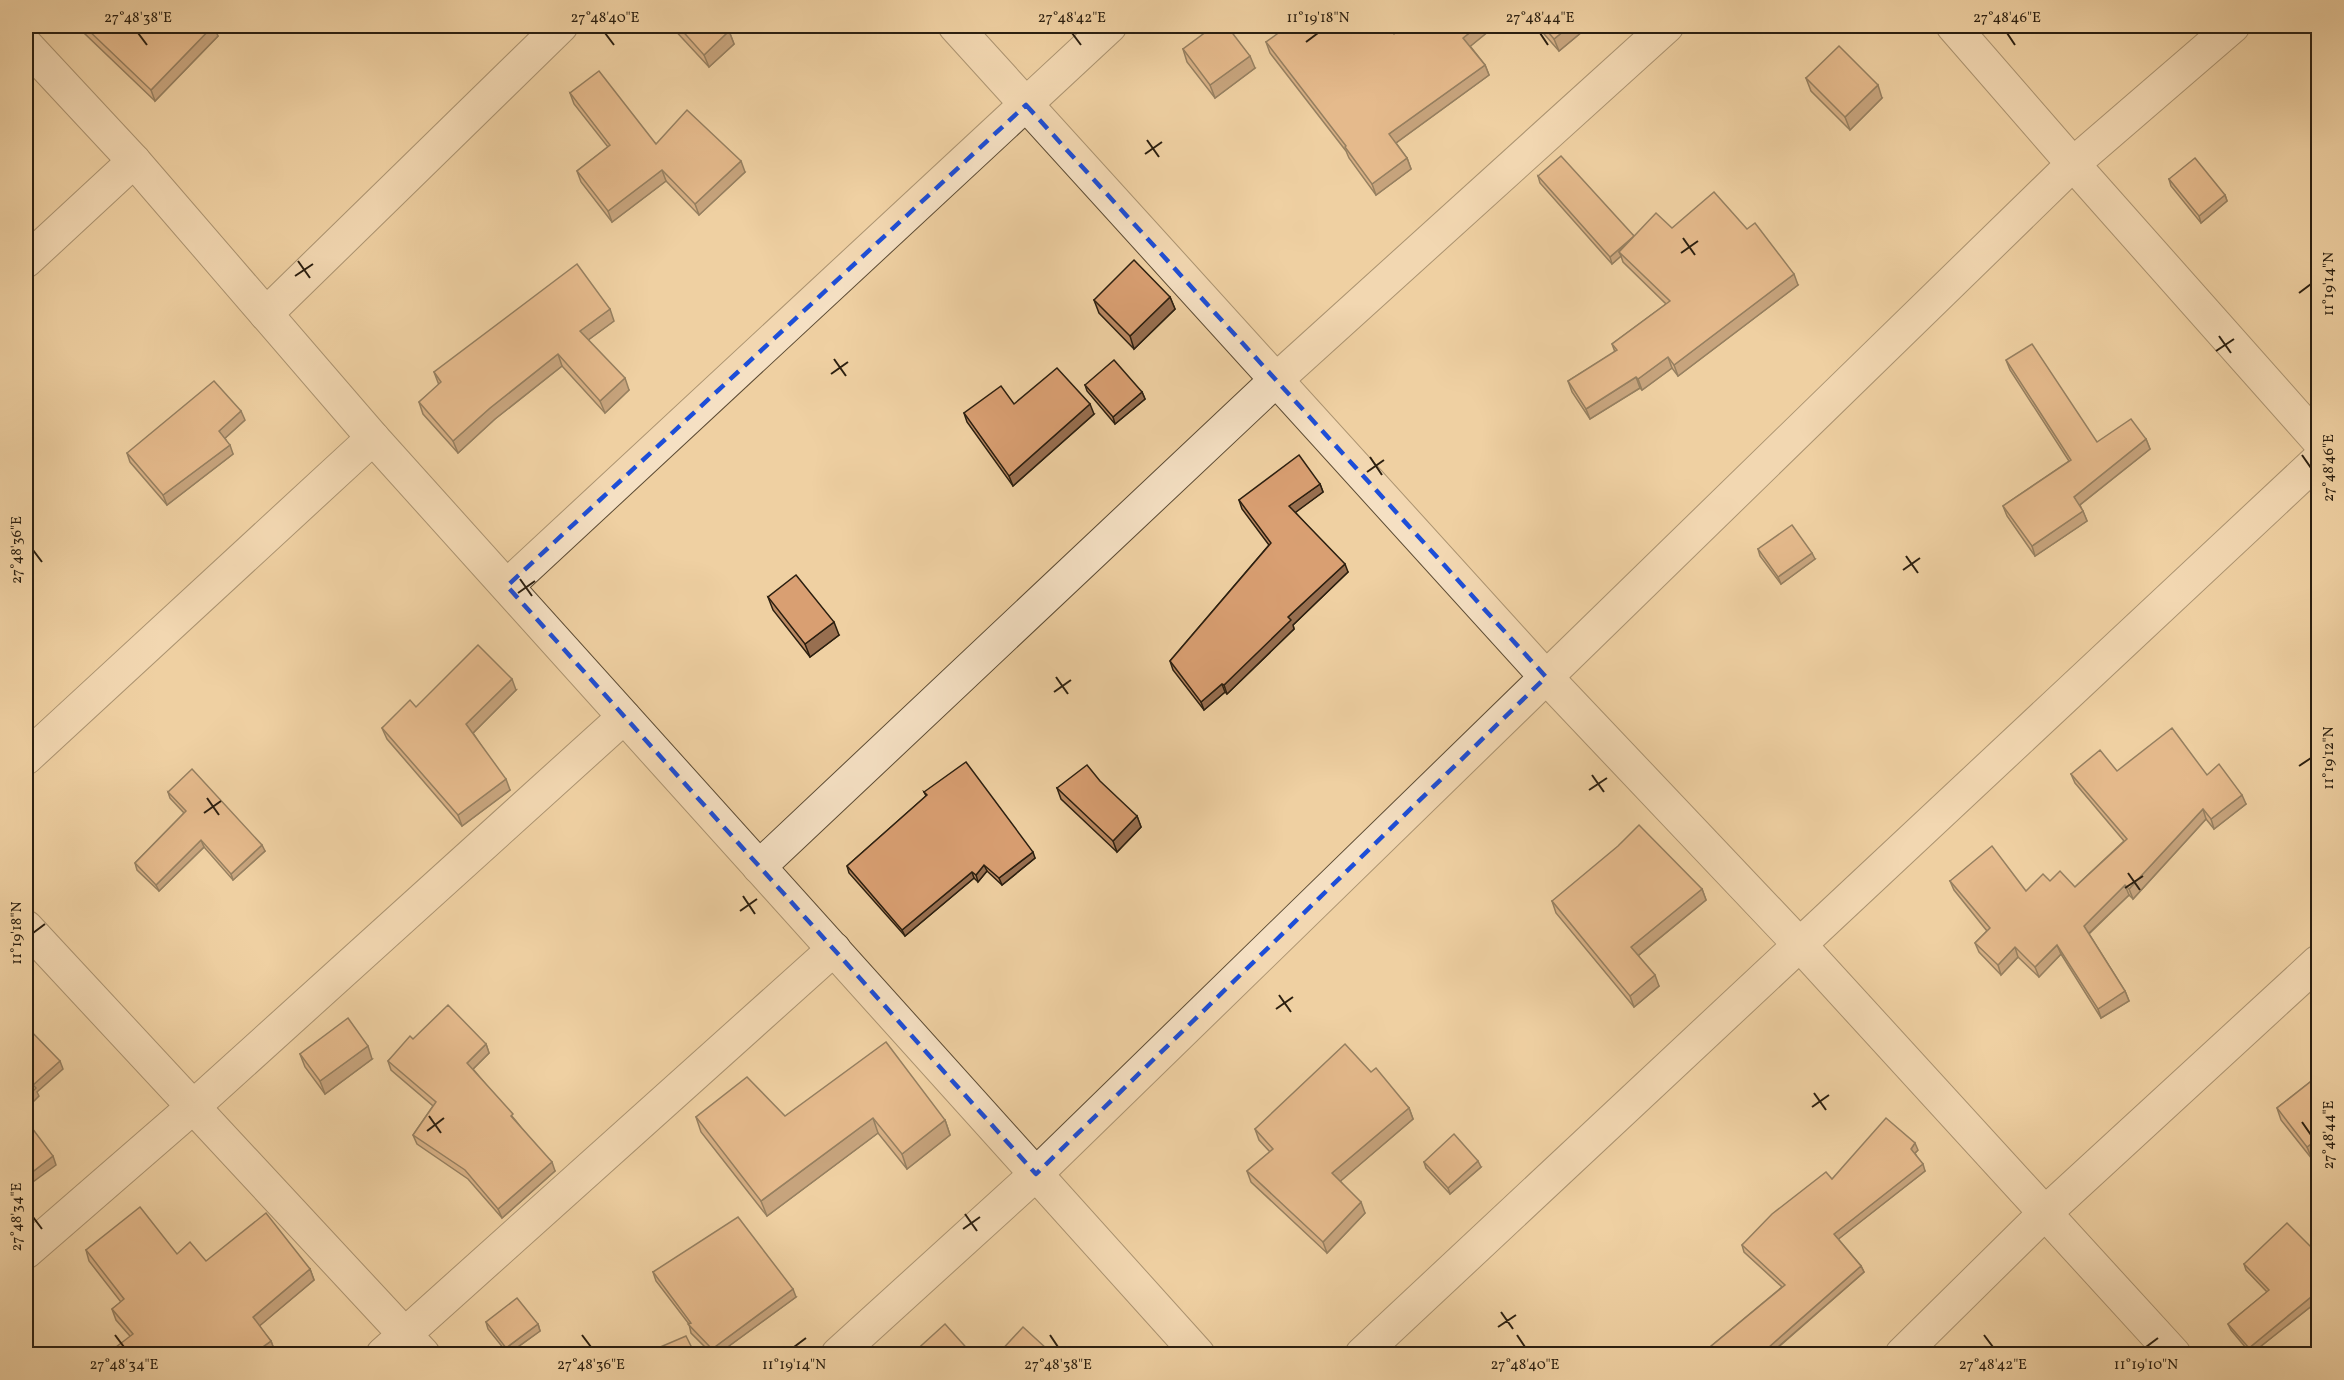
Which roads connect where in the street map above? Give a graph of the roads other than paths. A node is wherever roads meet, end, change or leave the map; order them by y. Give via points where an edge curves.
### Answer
1 (561, 26) edge
2 (954, 26) edge
3 (1110, 26) edge
4 (1667, 26) edge
5 (1953, 26) edge
6 (2233, 26) edge
7 (26, 45) edge
8 (1026, 105) junction
9 (134, 161) junction
10 (2073, 164) junction
11 (26, 261) edge
12 (266, 314) junction
13 (1276, 380) junction
14 (373, 438) junction
15 (2319, 440) edge
16 (2319, 460) edge
17 (507, 586) junction
18 (1546, 676) junction
19 (624, 717) junction
20 (26, 758) edge
21 (759, 867) junction
22 (26, 927) edge
23 (1800, 945) junction
24 (834, 949) junction
25 (2319, 962) edge
26 (193, 1107) junction
27 (1036, 1174) junction
28 (2045, 1213) junction
29 (26, 1252) edge
30 (404, 1348) edge
31 (838, 1354) edge
32 (1198, 1354) edge
33 (1362, 1354) edge
34 (1902, 1354) edge
35 (2174, 1354) edge

1 - 12 street
2 - 8 street
3 - 8 street
4 - 13 street
5 - 10 street
6 - 10 street
7 - 9 street
8 - 13 street
8 - 17 street
9 - 11 street
9 - 12 street
10 - 15 street
10 - 18 street
12 - 14 street
13 - 18 street
13 - 21 street
14 - 17 street
14 - 20 street
16 - 23 street
17 - 19 street
18 - 23 street
18 - 27 street
19 - 21 street
19 - 26 street
21 - 24 street
22 - 26 street
23 - 28 street
23 - 33 street
24 - 27 street
24 - 30 street
25 - 28 street
26 - 29 street
26 - 30 street
27 - 31 street
27 - 32 street
28 - 34 street
28 - 35 street

